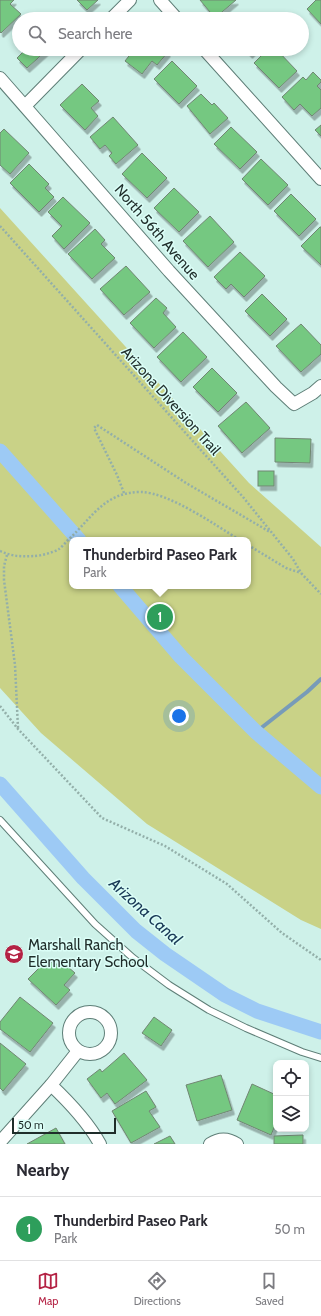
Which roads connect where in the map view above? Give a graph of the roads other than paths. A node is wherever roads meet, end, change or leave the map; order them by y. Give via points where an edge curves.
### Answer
1 (130, 0) edge
2 (160, 0) edge
3 (118, 12) edge
4 (171, 12) edge
5 (74, 56) edge
6 (210, 56) edge
7 (0, 78) edge
8 (25, 106) junction
9 (321, 179) edge
10 (321, 386) edge
11 (0, 820) edge
12 (78, 1051) dead end
13 (321, 1058) edge
14 (51, 1085) junction
15 (0, 1142) edge
16 (100, 1144) edge
17 (210, 1144) edge
18 (237, 1144) edge

1 - 3 street
2 - 4 street
5 - 8 street
6 - 9 street
7 - 8 street, North 56th Avenue
8 - 10 street, North 56th Avenue via 169,271 276,388 294,404
11 - 13 lane via 95,924 133,958 169,985 215,1013
12 - 14 street
14 - 15 street
14 - 16 street via 70,1104
17 - 18 street via 224,1139

